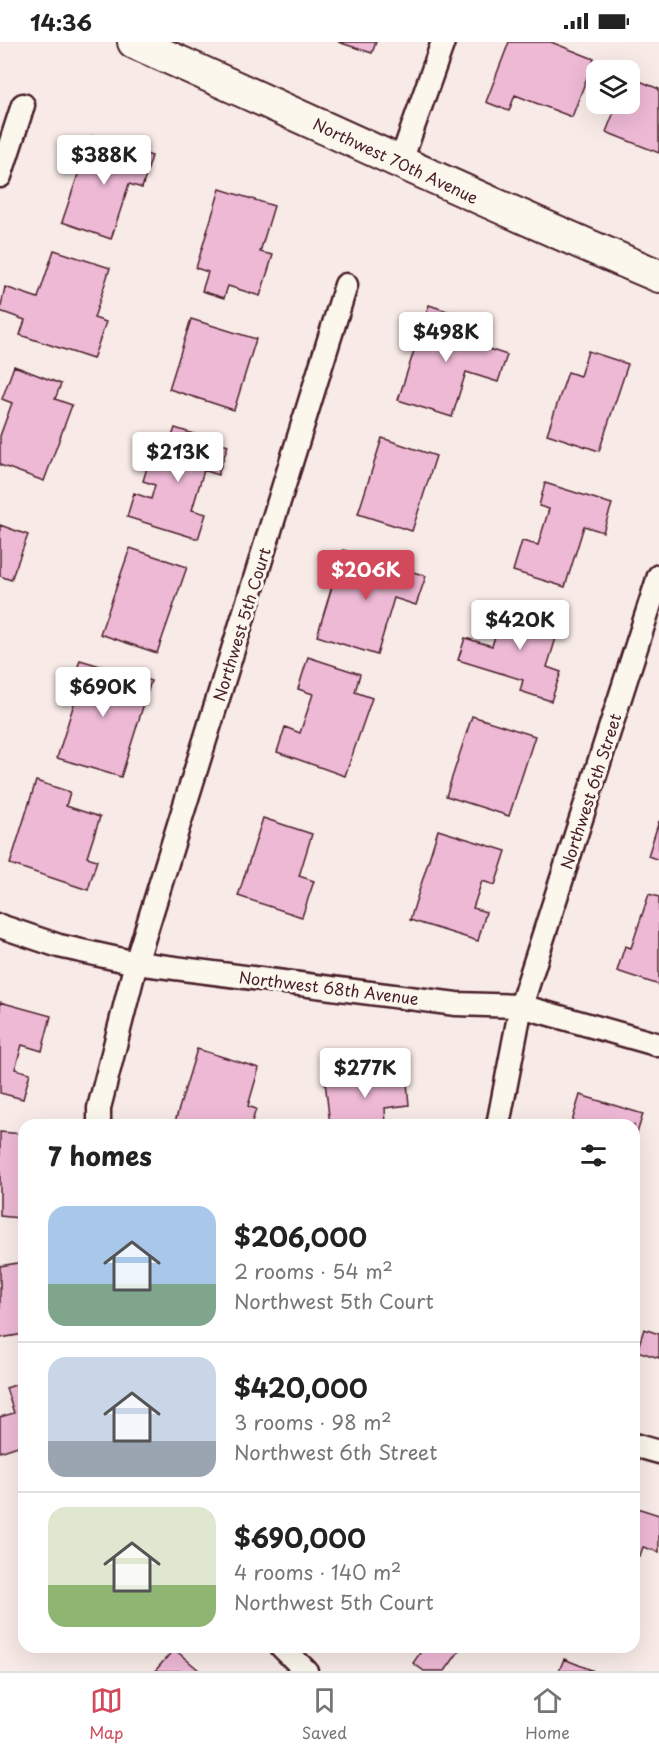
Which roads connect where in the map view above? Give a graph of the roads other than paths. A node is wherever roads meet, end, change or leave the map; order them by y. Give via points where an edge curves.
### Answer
1 (134, 42) edge
2 (443, 42) edge
3 (23, 105) dead end
4 (401, 161) junction
5 (0, 176) edge
6 (659, 276) edge
7 (346, 285) dead end
8 (659, 576) edge
9 (0, 926) edge
10 (136, 963) junction
11 (521, 1006) junction
12 (659, 1045) edge
13 (99, 1119) edge
14 (499, 1119) edge
15 (640, 1447) edge
16 (659, 1452) edge
17 (288, 1653) edge
18 (306, 1671) edge

1 - 4 street, Northwest 70th Avenue
2 - 4 street
3 - 5 street
4 - 6 street, Northwest 70th Avenue
7 - 10 street, Northwest 5th Court
8 - 11 street, Northwest 6th Street
9 - 10 street, Northwest 68th Avenue via 59,946
10 - 11 street, Northwest 68th Avenue via 456,1004
10 - 13 street, Northwest 5th Court
11 - 12 street, Northwest 68th Avenue
11 - 14 street, Northwest 6th Street
15 - 16 street
17 - 18 street

